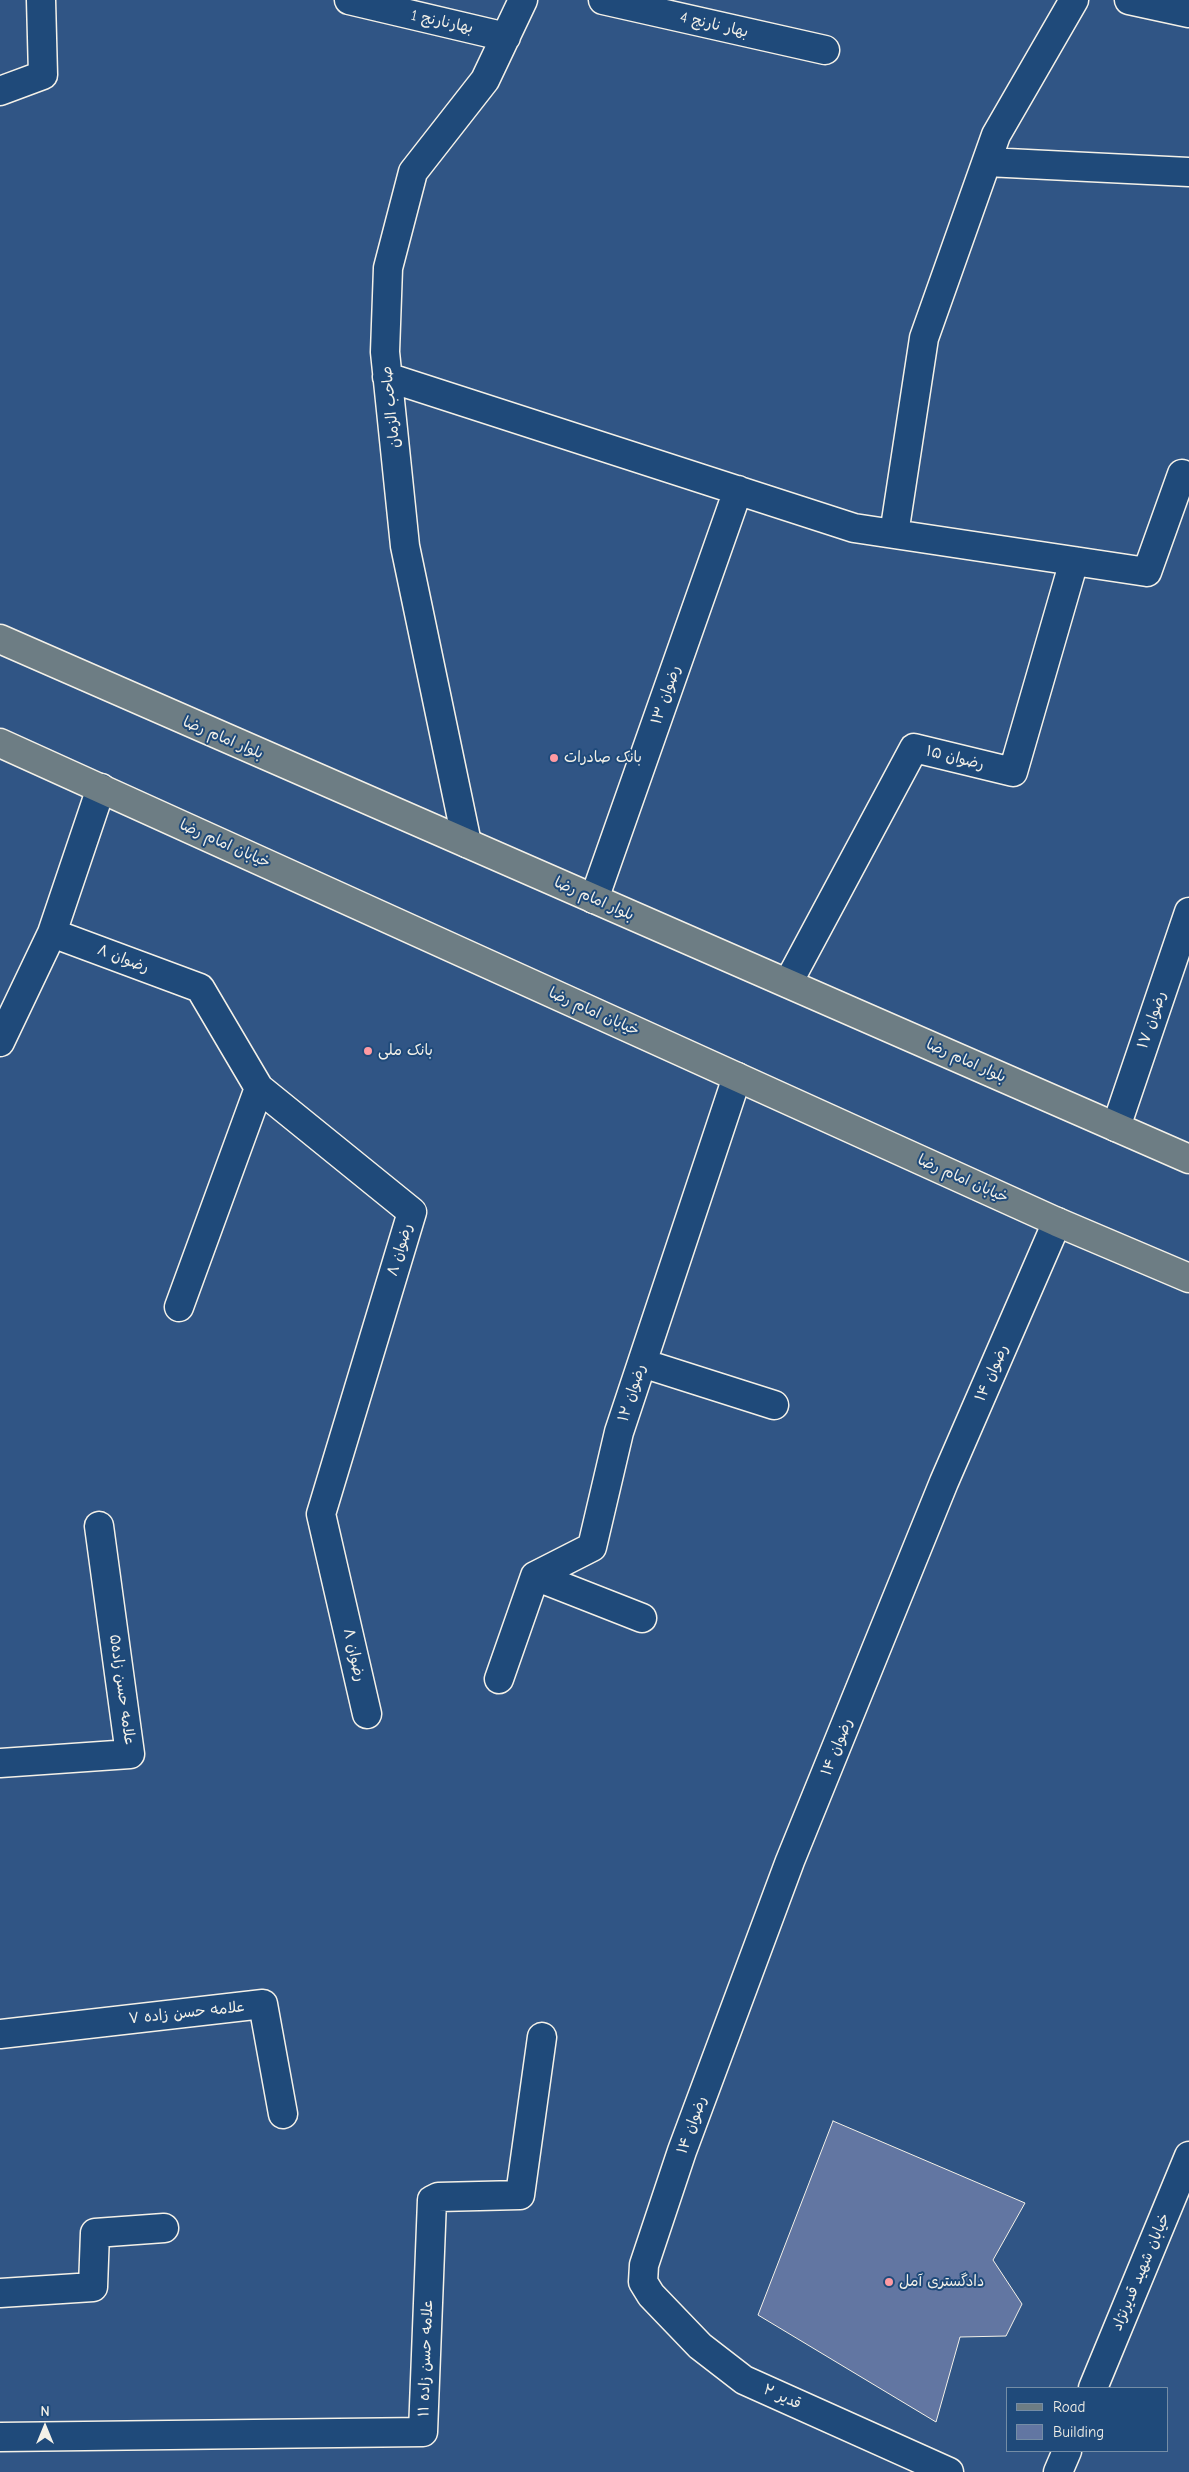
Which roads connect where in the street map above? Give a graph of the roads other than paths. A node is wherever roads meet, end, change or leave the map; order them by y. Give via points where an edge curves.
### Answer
1 (41, 0) edge
2 (349, 0) edge
3 (523, 0) edge
4 (603, 0) edge
5 (1074, 0) edge
6 (1129, 0) edge
7 (1189, 13) edge
8 (506, 37) junction
9 (825, 50) dead end
10 (0, 91) edge
11 (986, 162) junction
12 (1189, 172) edge
13 (388, 377) junction
14 (1182, 474) dead end
15 (738, 490) junction
16 (894, 534) junction
17 (1074, 561) junction
18 (0, 639) edge
19 (0, 743) edge
20 (101, 788) junction
21 (467, 843) junction
22 (594, 899) junction
23 (1189, 912) edge
24 (52, 933) junction
25 (788, 983) junction
26 (0, 1042) edge
27 (737, 1077) junction
28 (259, 1088) junction
29 (1116, 1127) junction
30 (1189, 1159) edge
31 (1058, 1222) junction
32 (1189, 1278) edge
33 (179, 1307) dead end
34 (642, 1363) junction
35 (774, 1405) dead end
36 (99, 1526) dead end
37 (535, 1576) junction
38 (642, 1618) dead end
39 (499, 1679) dead end
40 (367, 1714) dead end
41 (0, 1763) edge
42 (0, 2034) edge
43 (542, 2037) dead end
44 (283, 2114) dead end
45 (1189, 2156) edge
46 (164, 2228) dead end
47 (644, 2282) joint
48 (0, 2293) edge
49 (1093, 2387) edge
50 (0, 2437) edge
51 (1067, 2452) edge
52 (949, 2472) edge
53 (1058, 2472) edge

1 - 10 street via 43,75
2 - 8 street, بهارنارنج 1
3 - 8 street, صاحب الزمان
4 - 9 street, بهار نارنج 4
5 - 11 street via 996,135
6 - 7 street
8 - 13 street, صاحب الزمان via 486,80 413,172 388,268 385,352
11 - 12 street
11 - 16 street via 924,338
13 - 15 street
13 - 21 street, صاحب الزمان via 405,546
14 - 17 street via 1147,572
15 - 16 street via 854,528
15 - 22 street, رضوان ۱۳
16 - 17 street
17 - 25 street, رضوان ۱۵ via 1013,772 914,748
18 - 21 main road, بلوار امام رضا
19 - 20 main road, خیابان امام رضا
20 - 24 street
20 - 27 main road, خیابان امام رضا
21 - 22 main road, بلوار امام رضا
22 - 25 main road, بلوار امام رضا
23 - 29 street, رضوان ۱۷
24 - 26 street
24 - 28 street, رضوان ۸ via 200,988
25 - 29 main road, بلوار امام رضا
27 - 31 main road, خیابان امام رضا
27 - 34 street, رضوان ۱۲
28 - 33 street
28 - 40 street, رضوان ۸ via 412,1212 321,1514
29 - 30 main road, بلوار امام رضا
31 - 32 main road, خیابان امام رضا
31 - 47 street, رضوان ۱۴ via 944,1482 790,1861 682,2151 644,2266
34 - 35 street
34 - 37 street, رضوان ۱۲ via 619,1432 592,1547
36 - 41 street, علامه حسن زاده۵ via 130,1754
37 - 38 street
37 - 39 street
42 - 44 street, علامه حسن زاده ۷ via 264,2004
43 - 50 street, علامه حسن زاده ۱۱ via 520,2196 438,2197 432,2200 423,2432
45 - 49 street, خيابان شهيد قديرنژاد
46 - 48 street via 95,2233 93,2287
47 - 52 street, قدیر ۲ via 651,2295 700,2346 744,2380
51 - 53 street

